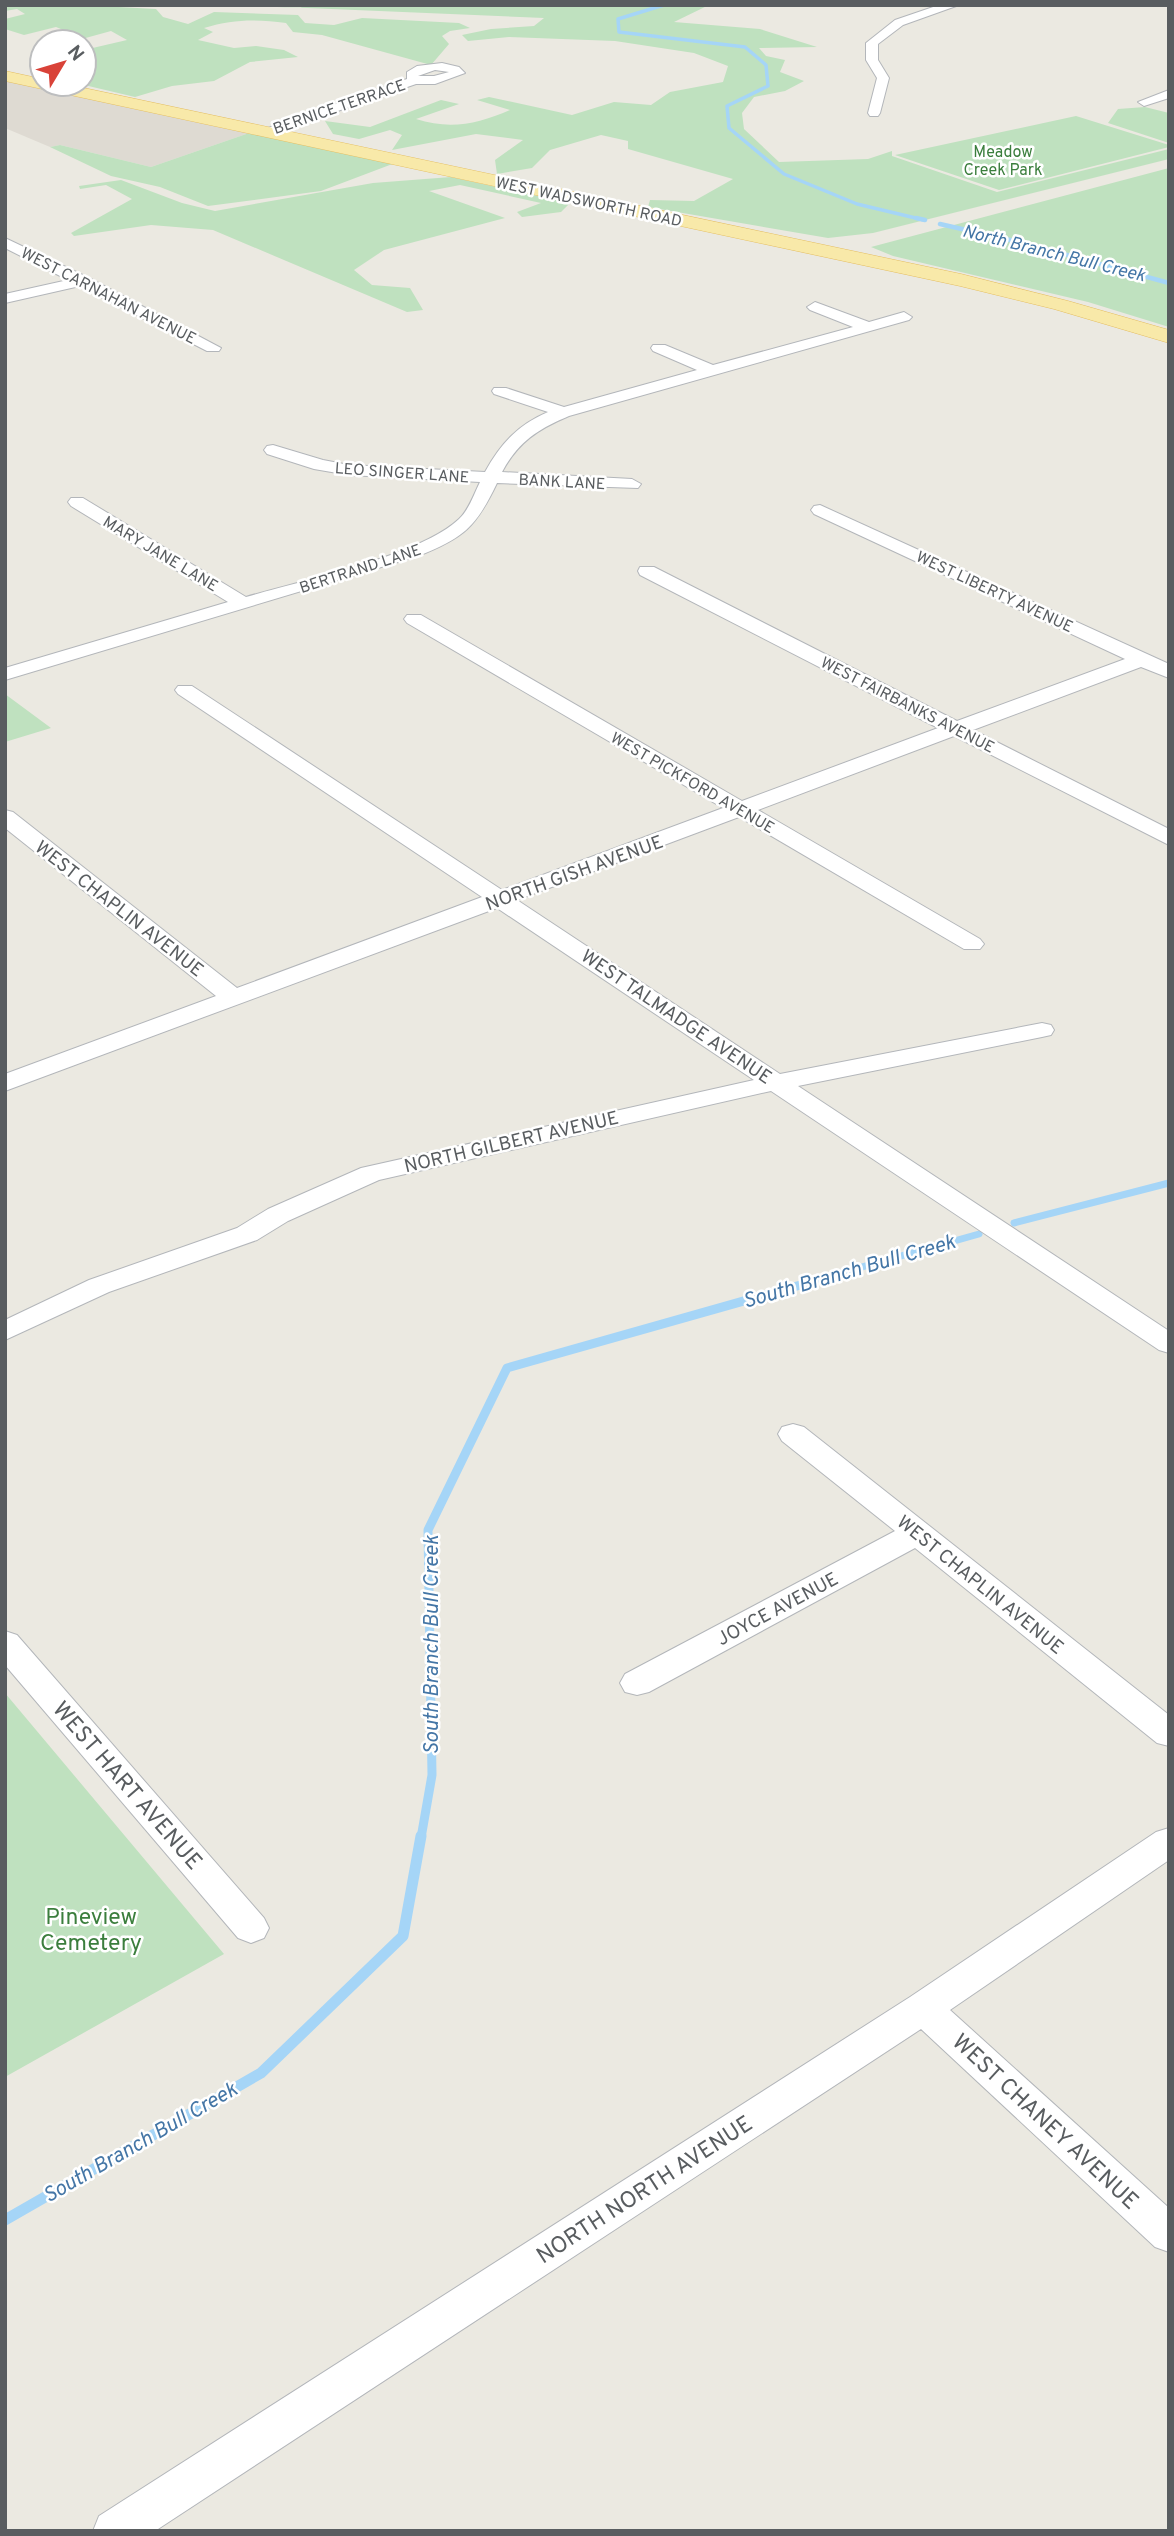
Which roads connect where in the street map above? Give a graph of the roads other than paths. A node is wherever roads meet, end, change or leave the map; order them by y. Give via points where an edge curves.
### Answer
1 (954, 5) edge
2 (5, 76) edge
3 (415, 80) dead end
4 (1169, 94) edge
5 (1144, 102) dead end
6 (874, 113) dead end
7 (263, 132) junction
8 (5, 242) edge
9 (84, 281) junction
10 (5, 299) edge
11 (815, 307) dead end
12 (904, 317) dead end
13 (868, 327) junction
14 (1169, 337) edge
15 (213, 348) dead end
16 (659, 348) dead end
17 (711, 370) junction
18 (500, 391) dead end
19 (563, 412) junction
20 (273, 450) dead end
21 (491, 478) junction
22 (632, 484) dead end
23 (77, 502) dead end
24 (820, 510) dead end
25 (647, 571) dead end
26 (244, 604) junction
27 (414, 619) dead end
28 (1143, 659) junction
29 (10, 668) edge
30 (1169, 672) edge
31 (185, 690) dead end
32 (958, 728) junction
33 (740, 810) junction
34 (5, 817) edge
35 (1169, 838) edge
36 (502, 898) junction
37 (972, 944) dead end
38 (234, 998) junction
39 (1042, 1030) dead end
40 (777, 1082) junction
41 (5, 1083) edge
42 (5, 1331) edge
43 (1169, 1344) edge
44 (793, 1434) dead end
45 (917, 1533) junction
46 (5, 1643) edge
47 (637, 1683) dead end
48 (1169, 1734) edge
49 (1169, 1842) edge
50 (251, 1927) dead end
51 (923, 2008) junction
52 (1169, 2234) edge
53 (115, 2531) edge

1 - 6 street via 902,20 872,43 872,60 883,78
2 - 7 main road, WEST WADSWORTH ROAD
3 - 7 street, BERNICE TERRACE
4 - 5 street
7 - 14 main road, WEST WADSWORTH ROAD via 961,280
8 - 9 street, WEST CARNAHAN AVENUE
9 - 10 street
9 - 15 street, WEST CARNAHAN AVENUE
11 - 13 street
12 - 13 street, BERTRAND LANE
13 - 17 street, BERTRAND LANE
16 - 17 street
17 - 19 street, BERTRAND LANE
18 - 19 street
19 - 21 street, BERTRAND LANE via 525,430 499,458
20 - 21 street, LEO SINGER LANE via 349,470
21 - 22 street, BANK LANE
21 - 26 street, BERTRAND LANE via 467,521 431,545
23 - 26 street, MARY JANE LANE
24 - 28 street, WEST LIBERTY AVENUE
25 - 32 street, WEST FAIRBANKS AVENUE
26 - 29 street, BERTRAND LANE
27 - 33 street, WEST PICKFORD AVENUE
28 - 30 street, WEST LIBERTY AVENUE
28 - 32 street, NORTH GISH AVENUE
31 - 36 street, WEST TALMADGE AVENUE
32 - 33 street, NORTH GISH AVENUE
32 - 35 street, WEST FAIRBANKS AVENUE
33 - 36 street, NORTH GISH AVENUE
33 - 37 street, WEST PICKFORD AVENUE
34 - 38 street, WEST CHAPLIN AVENUE
36 - 38 street, NORTH GISH AVENUE
36 - 40 street, WEST TALMADGE AVENUE
38 - 41 street, NORTH GISH AVENUE
39 - 40 street, NORTH GILBERT AVENUE
40 - 42 street, NORTH GILBERT AVENUE via 370,1174 247,1234 99,1286
40 - 43 street, WEST TALMADGE AVENUE
44 - 45 street, WEST CHAPLIN AVENUE
45 - 47 street, JOYCE AVENUE
45 - 48 street, WEST CHAPLIN AVENUE
46 - 50 street, WEST HART AVENUE
49 - 51 street, NORTH NORTH AVENUE
51 - 52 street, WEST CHANEY AVENUE
51 - 53 street, NORTH NORTH AVENUE

